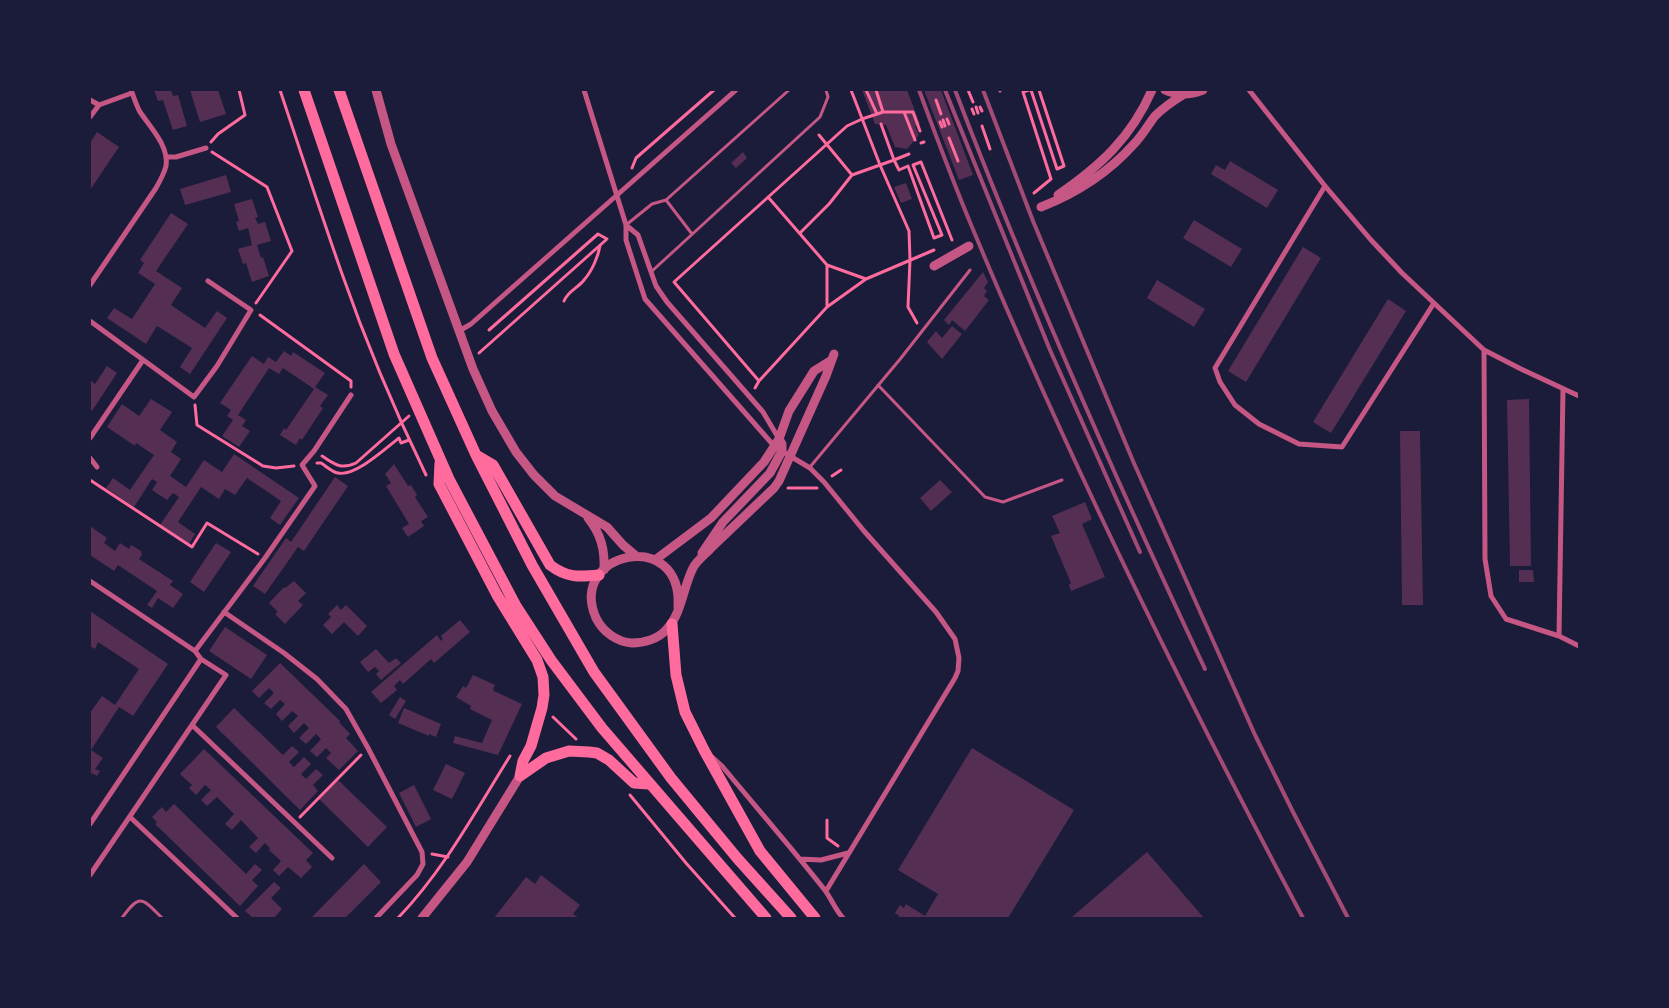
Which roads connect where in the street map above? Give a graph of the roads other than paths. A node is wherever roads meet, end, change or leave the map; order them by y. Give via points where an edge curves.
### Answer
1 (304, 90) edge
2 (339, 90) edge
3 (376, 90) edge
4 (584, 90) edge
5 (736, 90) edge
6 (789, 90) edge
7 (826, 90) edge
8 (1152, 90) edge
9 (1165, 90) edge
10 (1203, 90) edge
11 (1249, 90) edge
12 (132, 91) edge
13 (1183, 95) junction
14 (90, 100) edge
15 (99, 105) junction
16 (90, 117) edge
17 (206, 148) road end
18 (166, 157) junction
19 (1325, 186) junction
20 (617, 196) junction
21 (666, 200) junction
22 (626, 225) junction
23 (692, 234) junction
24 (969, 246) dead end
25 (934, 266) dead end
26 (970, 270) dead end
27 (650, 272) junction
28 (208, 281) dead end
29 (90, 285) edge
30 (1434, 303) junction
31 (90, 321) edge
32 (459, 331) junction
33 (1484, 350) junction
34 (143, 360) junction
35 (878, 385) junction
36 (1563, 389) junction
37 (351, 395) road end
38 (1579, 396) edge
39 (90, 438) edge
40 (781, 448) junction
41 (476, 454) junction
42 (90, 458) edge
43 (440, 458) junction
44 (97, 467) dead end
45 (810, 468) junction
46 (1062, 480) dead end
47 (583, 513) junction
48 (636, 556) junction
49 (654, 560) junction
50 (694, 566) junction
51 (601, 573) junction
52 (90, 581) edge
53 (678, 607) junction
54 (224, 612) junction
55 (672, 624) junction
56 (1558, 636) junction
57 (1579, 646) edge
58 (195, 651) junction
59 (201, 659) junction
60 (192, 725) junction
61 (704, 750) junction
62 (520, 776) junction
63 (649, 784) junction
64 (130, 817) junction
65 (90, 824) edge
66 (848, 853) junction
67 (332, 858) dead end
68 (800, 859) junction
69 (91, 873) edge
70 (826, 892) junction
71 (122, 918) edge
72 (162, 918) edge
73 (237, 918) edge
74 (376, 918) edge
75 (422, 918) edge
76 (766, 918) edge
77 (791, 918) edge
78 (815, 918) edge
79 (843, 918) edge

1 - 43 main road via 394,354
2 - 41 main road via 432,358
3 - 32 street via 391,144
4 - 20 street
5 - 20 street
6 - 21 lane
7 - 23 lane via 828,97 820,117
8 - 13 street via 1144,110 1104,160 1041,207 1073,193 1108,169 1135,144 1166,106
9 - 13 street
10 - 13 street
11 - 19 street
12 - 15 street
12 - 18 street via 139,110 163,145
14 - 15 street
15 - 16 street
17 - 18 street
18 - 29 street via 163,175 156,188
19 - 30 street via 1402,273
19 - 30 street via 1215,368 1235,405 1259,424 1299,444 1342,447
20 - 22 street
20 - 32 street
21 - 22 lane via 652,204
21 - 23 lane
22 - 27 street via 638,235
22 - 40 street via 626,240 644,299
23 - 27 lane
24 - 25 street
26 - 35 lane
27 - 40 street via 667,302 763,412
28 - 34 street via 251,310 194,397
30 - 33 street
31 - 34 street
32 - 47 street via 488,402 516,452 556,496
33 - 36 street
33 - 56 street via 1485,559 1491,596 1506,619
34 - 39 street
35 - 45 lane
35 - 46 lane via 986,497 1003,502
36 - 38 street
36 - 56 street
37 - 54 street via 302,465 315,486
40 - 40 street via 789,411 814,371 832,357 826,376
40 - 45 street
40 - 49 street via 711,518
40 - 50 street via 770,473 723,522
40 - 50 street via 779,481 774,488
41 - 51 main road via 493,465 550,564 572,576
41 - 77 main road via 532,564 594,672 671,778
42 - 44 street
43 - 62 main road via 439,484 497,595 537,660 543,677 542,708
43 - 63 main road via 526,622 602,728
45 - 66 street via 936,612 955,639 959,658 955,678
47 - 48 street via 607,527
47 - 51 street via 602,542 605,557
48 - 49 street
48 - 51 street via 613,562
49 - 53 street via 674,580 678,588
50 - 53 street
51 - 55 street via 595,584 592,603 598,622 611,636 629,642 648,641
52 - 58 street
53 - 55 street
54 - 58 street
54 - 74 street via 284,653 346,709 422,852 423,864 417,875
55 - 61 main road via 676,675 685,712
56 - 57 street
58 - 59 street
59 - 60 street via 226,675
59 - 65 street
60 - 64 street
60 - 67 street
61 - 68 street via 722,766
61 - 78 main road via 760,852
62 - 63 main road via 546,758 569,751 589,752 609,760 634,782
62 - 75 street via 467,862
63 - 76 main road
64 - 69 street
64 - 73 street
66 - 68 street via 821,860
66 - 70 street
68 - 70 street
70 - 79 street
71 - 72 lane via 132,903 138,901 148,904

